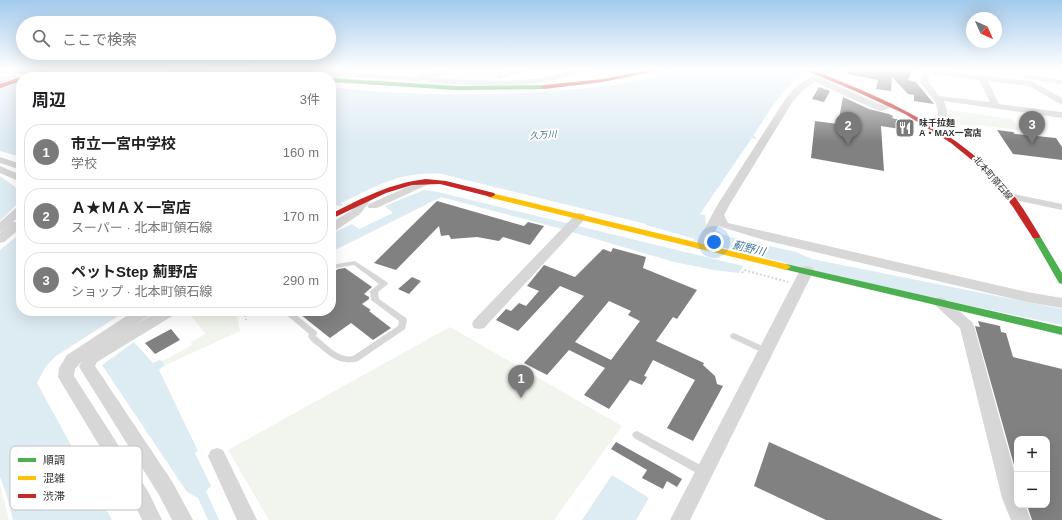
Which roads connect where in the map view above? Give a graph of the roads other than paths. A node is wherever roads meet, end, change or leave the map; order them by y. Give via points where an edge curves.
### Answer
1 (795, 93) edge
2 (862, 93) edge
3 (934, 93) edge
4 (990, 93) edge
5 (1047, 93) edge
6 (938, 98) junction
7 (1062, 102) edge
8 (996, 106) junction
9 (1062, 115) edge
10 (931, 126) junction
11 (0, 160) edge
12 (16, 165) edge
13 (0, 169) edge
14 (16, 177) edge
15 (427, 181) joint
16 (1009, 196) junction
17 (369, 204) junction
18 (1062, 207) edge
19 (16, 214) edge
20 (336, 215) edge
21 (580, 217) junction
22 (717, 219) junction
23 (336, 225) edge
24 (16, 226) edge
25 (0, 228) edge
26 (0, 239) edge
27 (701, 246) junction
28 (336, 265) edge
29 (807, 270) junction
30 (1062, 281) edge
31 (940, 302) junction
32 (1062, 303) edge
33 (137, 316) edge
34 (161, 316) edge
35 (292, 316) edge
36 (479, 324) dead end
37 (1062, 331) edge
38 (734, 336) dead end
39 (766, 350) junction
40 (637, 435) dead end
41 (109, 446) edge
42 (138, 446) edge
43 (142, 452) edge
44 (217, 456) dead end
45 (705, 472) junction
46 (142, 499) edge
47 (683, 519) edge
48 (152, 520) edge
49 (183, 520) edge
50 (247, 520) edge
51 (1021, 520) edge

1 - 22 street via 784,106
2 - 10 main road, 北本町領石線
3 - 6 street
4 - 8 street
5 - 7 street
6 - 8 street
6 - 10 street via 944,112 943,117 941,122
8 - 9 street
10 - 16 main road, 北本町領石線 via 970,153
11 - 12 street
13 - 14 street
15 - 17 street
15 - 21 main road via 440,182
16 - 18 street
16 - 30 main road, 北本町領石線
17 - 20 main road
17 - 23 street
19 - 25 street
21 - 27 main road
21 - 36 street
22 - 27 street
22 - 32 street via 723,225 764,236
24 - 26 street
27 - 29 main road
28 - 35 lane via 355,263 384,284 374,291 375,300 403,320 402,327 349,361 343,360 314,338 313,333
29 - 31 main road
29 - 39 street
31 - 37 main road
31 - 51 street via 966,326 1012,498
33 - 41 street via 86,348 67,368 66,377
34 - 42 street via 91,358 87,366
38 - 39 lane
39 - 45 street
40 - 45 lane
43 - 49 street
44 - 50 street
45 - 47 street
46 - 48 street

